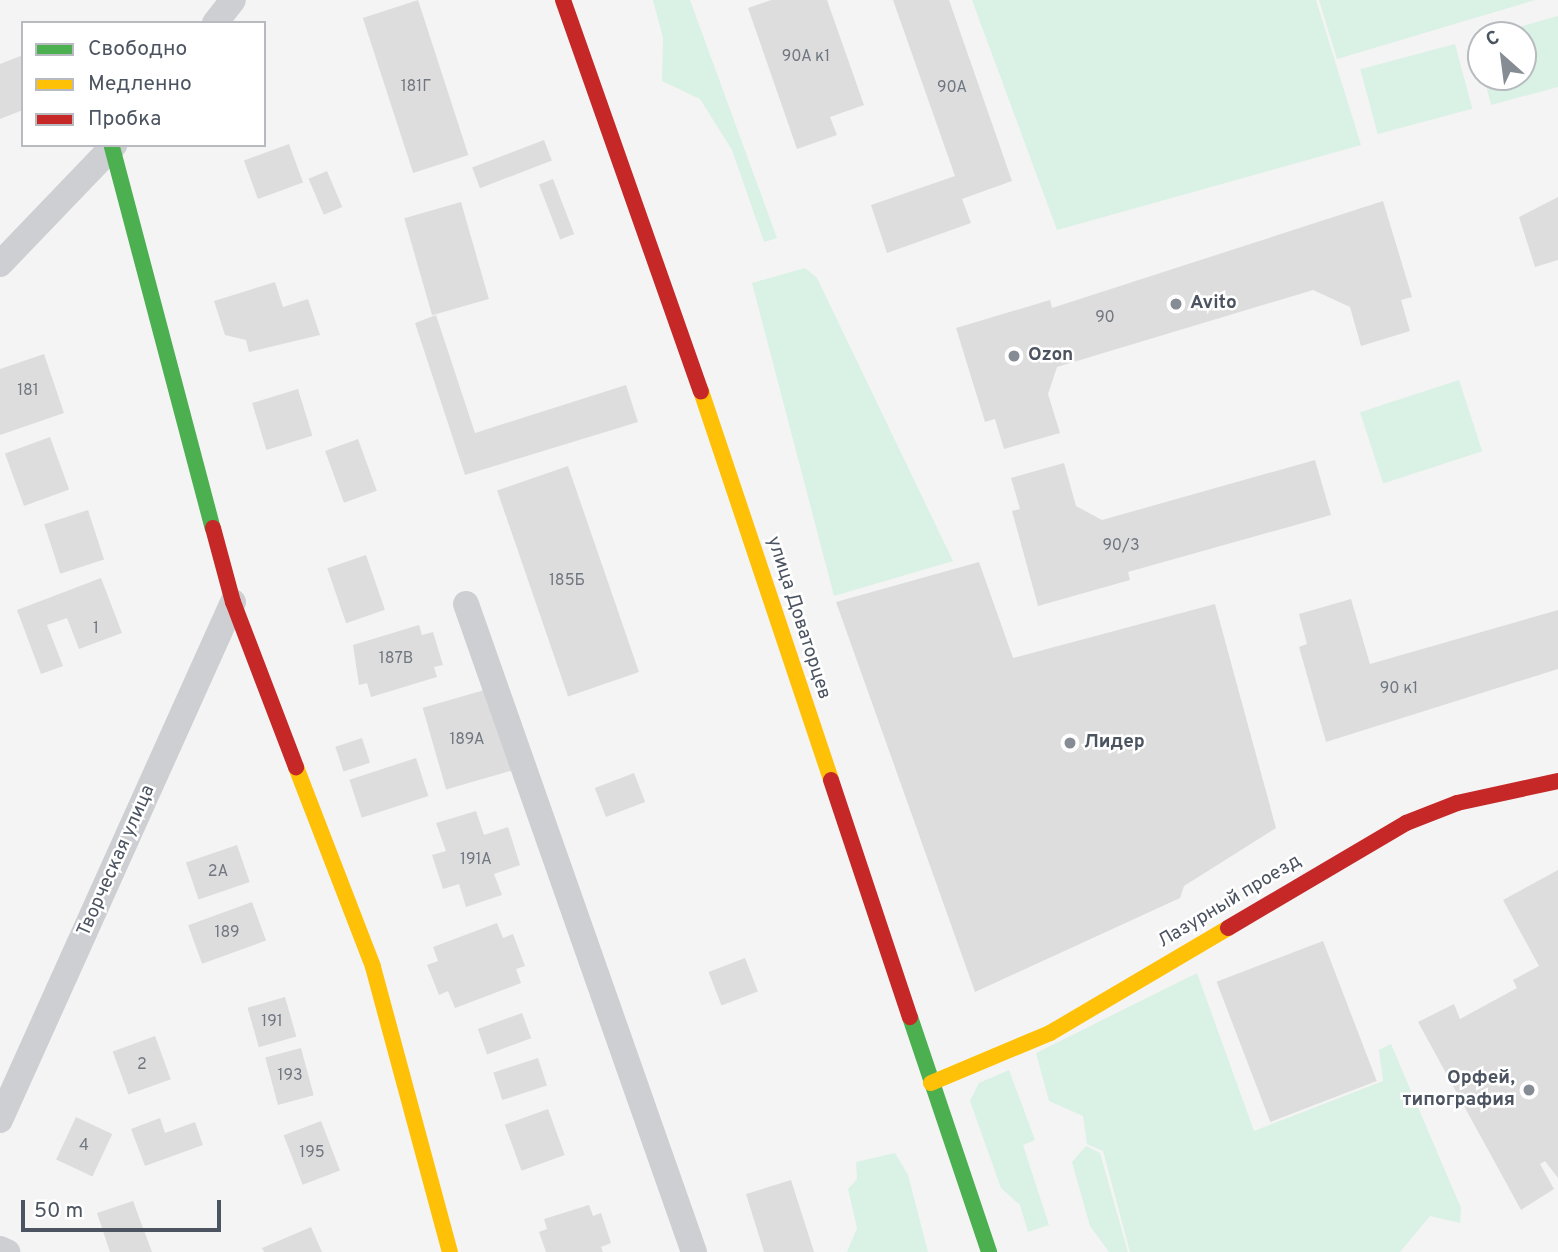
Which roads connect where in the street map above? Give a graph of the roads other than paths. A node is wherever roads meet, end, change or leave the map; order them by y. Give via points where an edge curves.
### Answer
1 (233, 0) edge
2 (563, 0) edge
3 (217, 21) edge
4 (112, 147) edge
5 (113, 147) edge
6 (0, 264) edge
7 (233, 602) junction
8 (466, 604) dead end
9 (1558, 781) edge
10 (931, 1083) junction
11 (0, 1120) edge
12 (0, 1248) edge
13 (7, 1252) edge
14 (450, 1252) edge
15 (694, 1252) edge
16 (989, 1252) edge

1 - 3 street
2 - 10 street, улица Доваторцев via 665,285
4 - 6 street
5 - 7 street
7 - 11 street, Творческая улица
7 - 14 street via 373,967
8 - 15 street
9 - 10 street, Лазурный проезд via 1457,803 1406,823 1050,1032
10 - 16 street, улица Доваторцев
12 - 13 street

